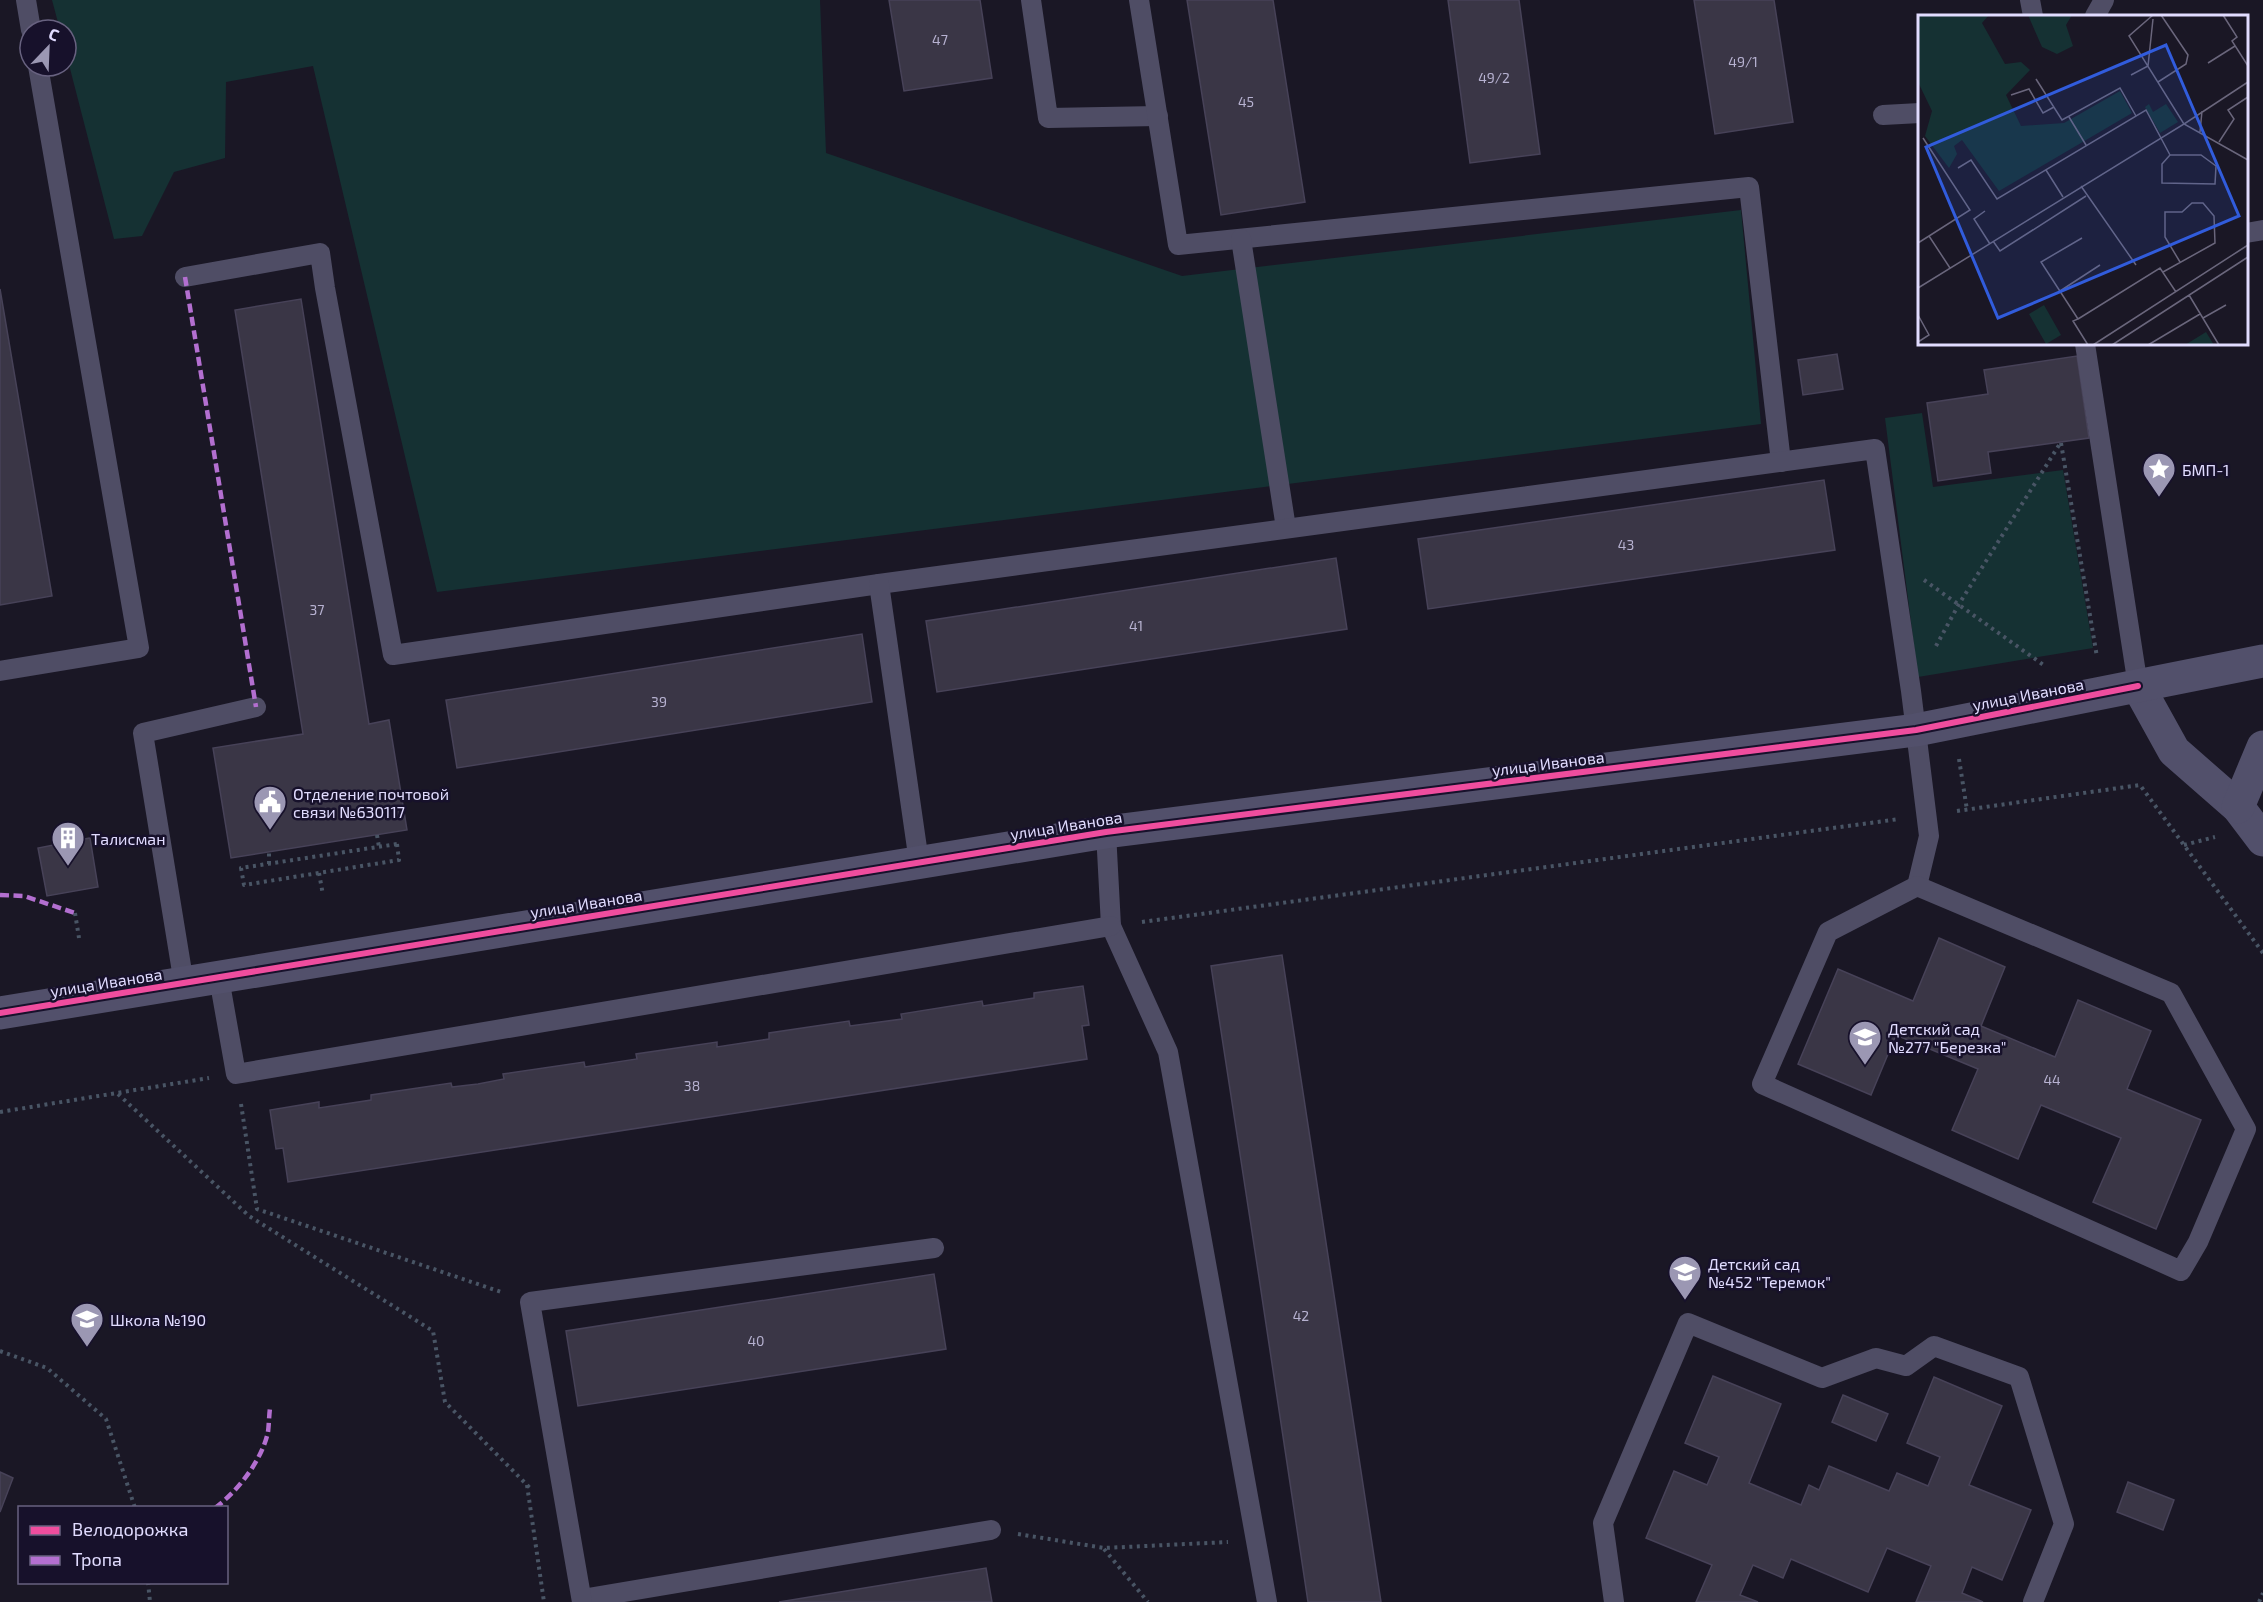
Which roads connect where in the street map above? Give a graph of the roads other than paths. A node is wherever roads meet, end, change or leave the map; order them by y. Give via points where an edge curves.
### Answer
1 (26, 0) edge
2 (1031, 0) edge
3 (1139, 0) edge
4 (2031, 0) edge
5 (2103, 0) edge
6 (2033, 15) edge
7 (2096, 15) edge
8 (29, 18) edge
9 (40, 78) edge
10 (1918, 113) edge
11 (1158, 116) junction
12 (1883, 116) dead end
13 (2263, 230) edge
14 (2248, 233) edge
15 (1241, 239) junction
16 (185, 277) dead end
17 (2085, 345) edge
18 (1781, 462) junction
19 (1286, 528) junction
20 (879, 584) junction
21 (2263, 661) edge
22 (0, 671) edge
23 (2138, 686) junction
24 (256, 707) dead end
25 (1916, 730) junction
26 (2263, 747) edge
27 (2238, 807) junction
28 (1106, 832) junction
29 (2263, 840) edge
30 (920, 862) junction
31 (1917, 886) junction
32 (1112, 926) junction
33 (219, 978) junction
34 (184, 984) junction
35 (0, 1013) edge
36 (934, 1248) dead end
37 (991, 1530) road end
38 (582, 1601) edge
39 (1267, 1602) edge
40 (1614, 1602) edge
41 (2033, 1602) edge

1 - 8 lane
2 - 11 lane via 1048,118
3 - 11 lane
4 - 6 lane
5 - 7 lane
9 - 22 lane via 139,648
10 - 12 lane
11 - 15 lane via 1178,245
13 - 14 lane
15 - 18 lane via 1749,187
15 - 19 lane
16 - 20 lane via 320,253 393,656
17 - 23 lane
18 - 19 lane
18 - 25 lane via 1875,449
19 - 20 lane
20 - 30 lane
21 - 23 street, улица Иванова
23 - 25 street, улица Иванова
23 - 27 street via 2174,751
24 - 34 lane via 143,733
25 - 28 street, улица Иванова
25 - 31 lane via 1929,836
26 - 27 street
27 - 29 street
28 - 30 street, улица Иванова
28 - 32 lane
30 - 33 street, улица Иванова
31 - 31 lane via 2171,993 2246,1129 2198,1242 2181,1271 1761,1084 1828,932
32 - 33 lane via 237,1074
32 - 39 lane via 1168,1052
33 - 34 street, улица Иванова
34 - 35 street, улица Иванова
36 - 38 lane via 530,1302
37 - 38 lane
40 - 41 lane via 1603,1523 1688,1323 1822,1378 1876,1358 1906,1366 1934,1346 2019,1377 2064,1524

